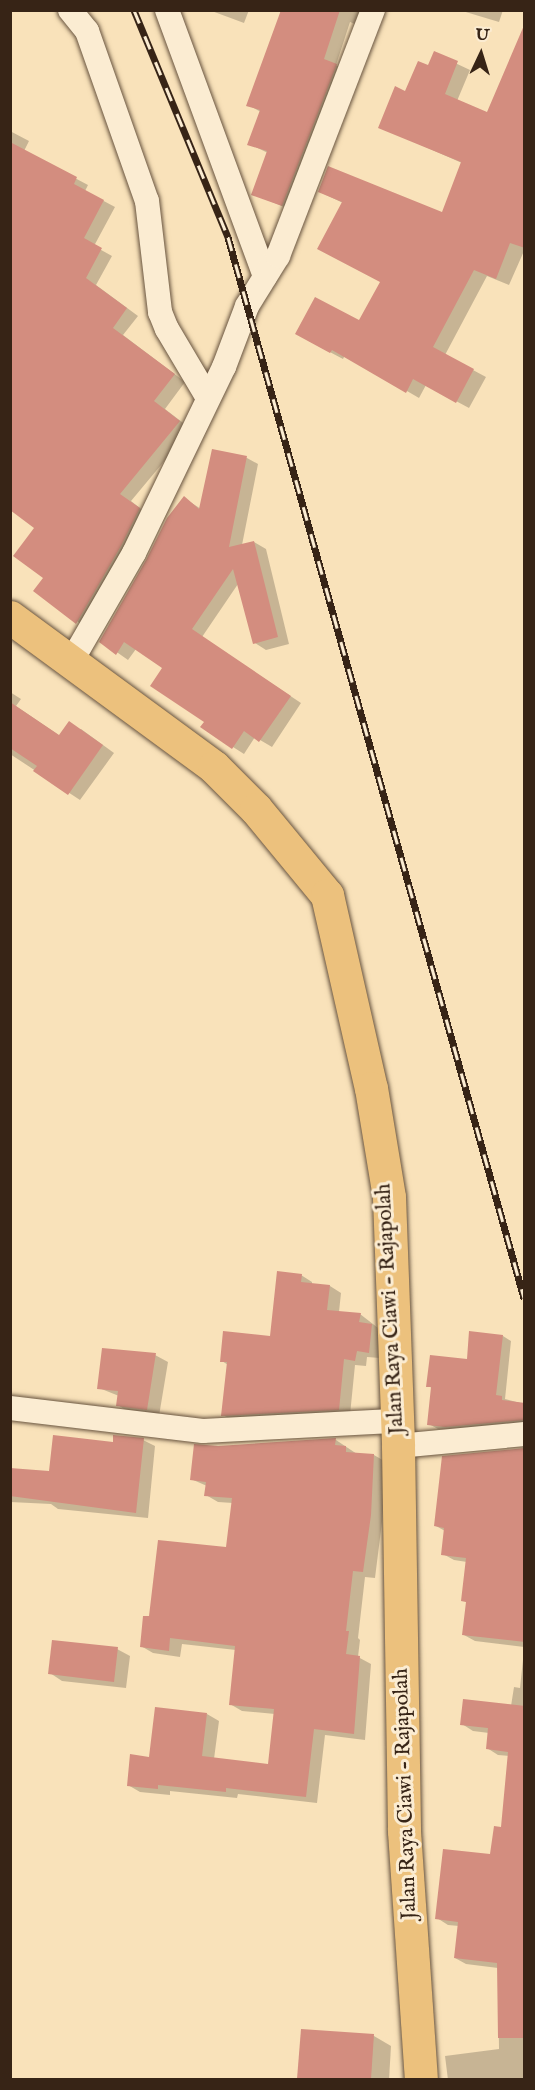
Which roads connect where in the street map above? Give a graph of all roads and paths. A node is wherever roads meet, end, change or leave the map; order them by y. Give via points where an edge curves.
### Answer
1 (70, 10) edge
2 (167, 10) edge
3 (373, 10) edge
4 (265, 277) junction
5 (208, 398) junction
6 (10, 617) edge
7 (72, 662) junction
8 (10, 1408) edge
9 (397, 1434) junction
10 (525, 1434) edge
11 (420, 2079) edge

1 - 5 street via 87,31 147,201 160,312
2 - 4 street
3 - 4 street via 278,256
4 - 5 street via 247,306
5 - 7 street via 134,553
6 - 7 highway, Jalan Raya Ciawi - Rajapolah
7 - 9 highway, Jalan Raya Ciawi - Rajapolah via 214,767 256,809 327,895 371,1088 389,1197
8 - 9 street via 203,1431
9 - 10 street
9 - 11 highway, Jalan Raya Ciawi - Rajapolah via 404,1831

